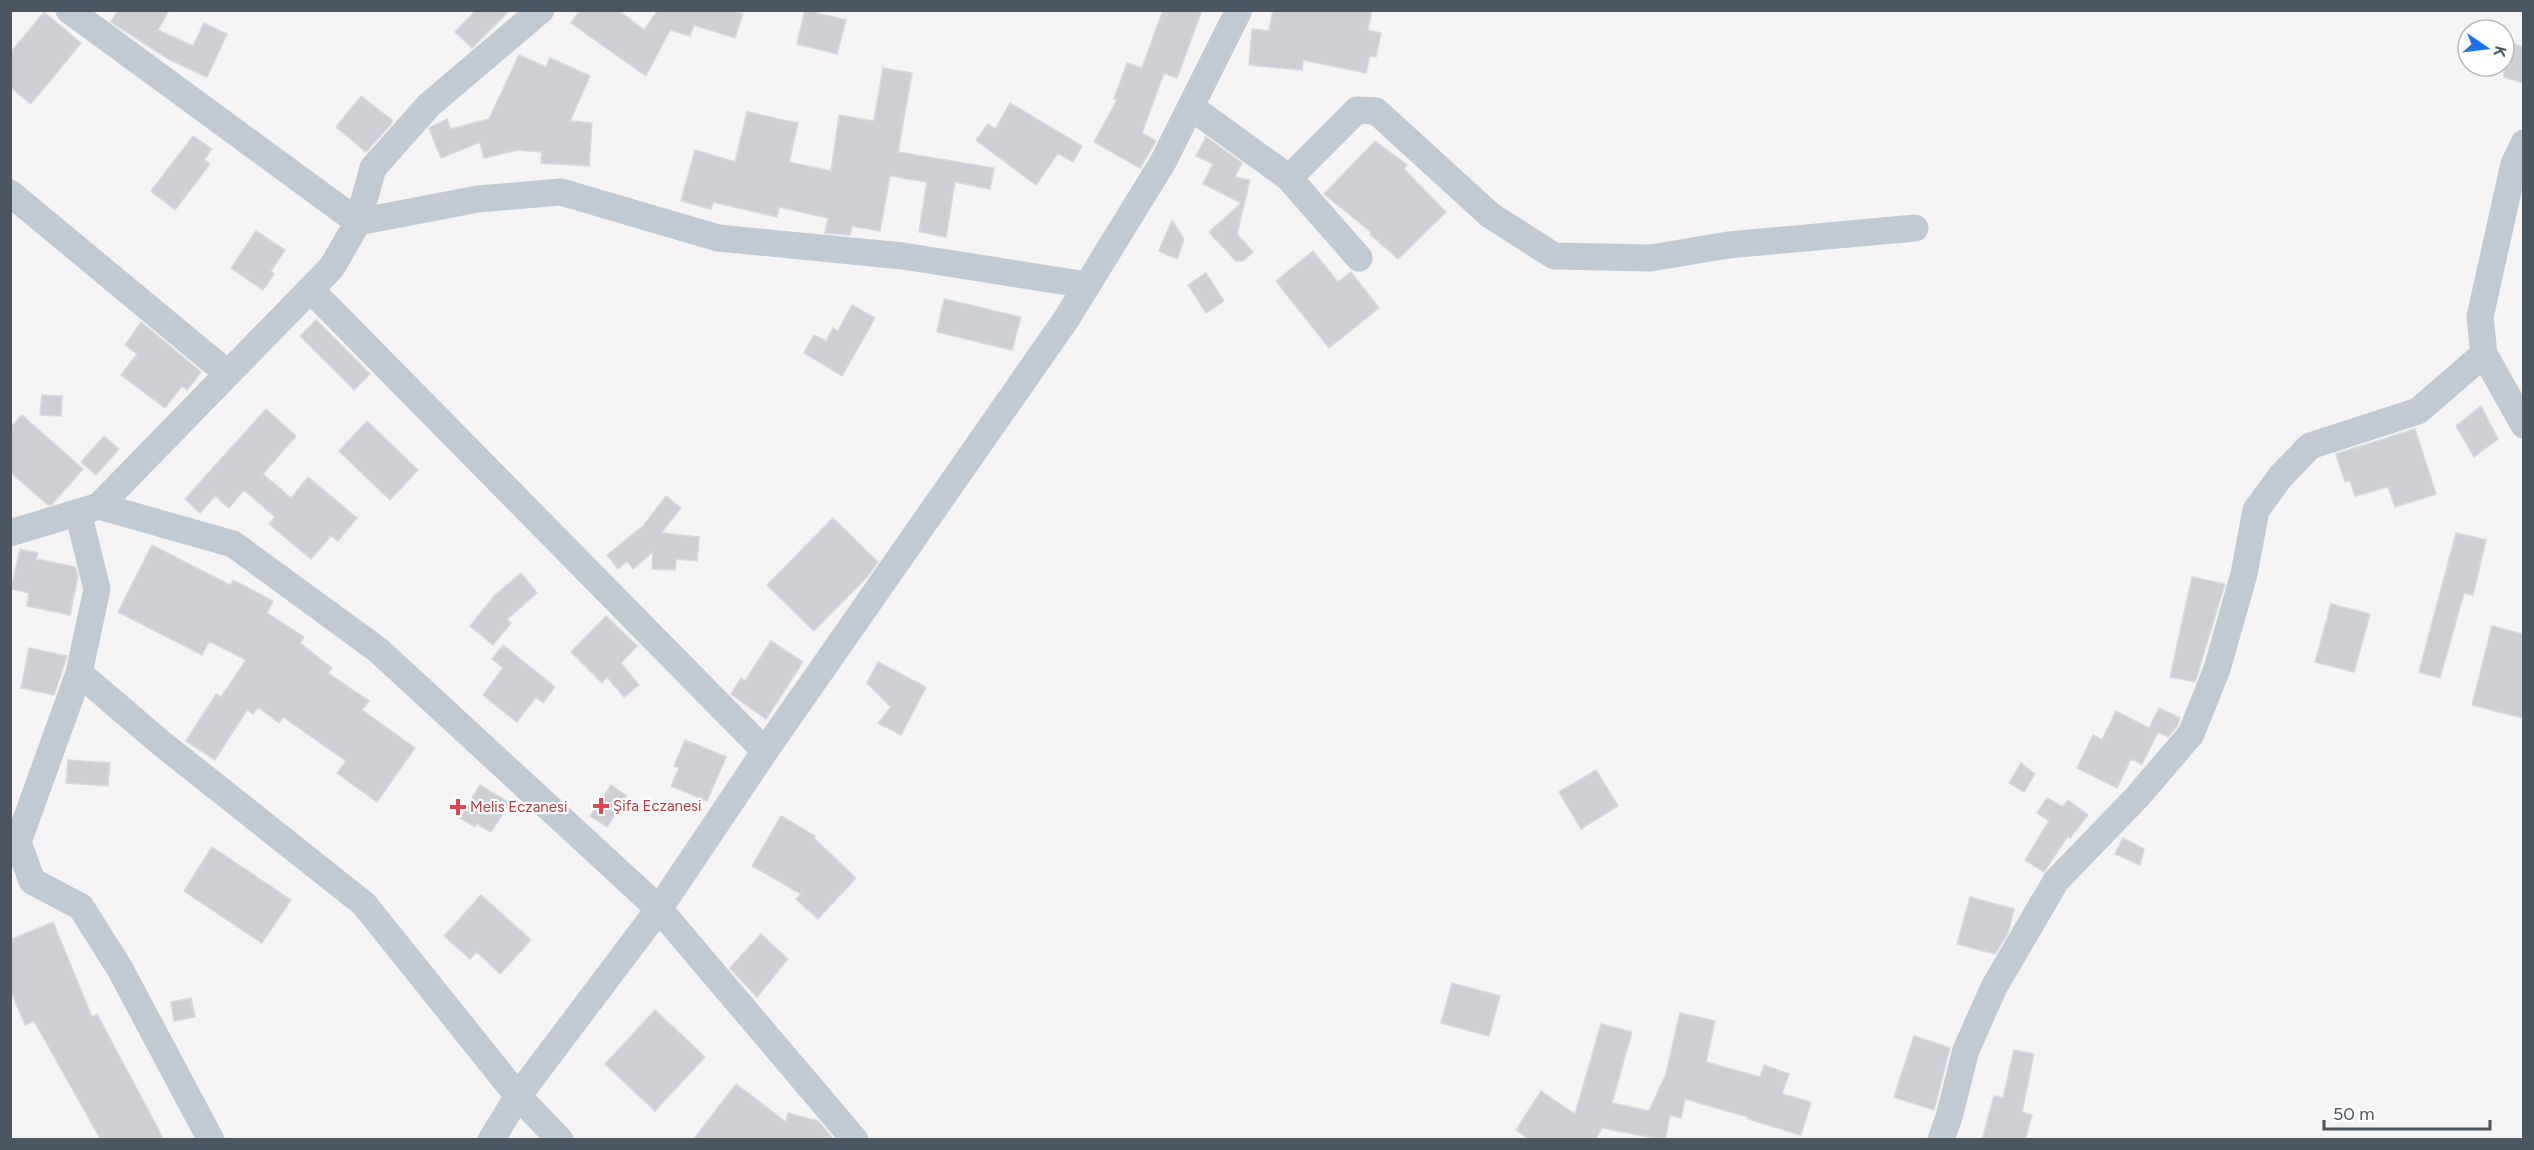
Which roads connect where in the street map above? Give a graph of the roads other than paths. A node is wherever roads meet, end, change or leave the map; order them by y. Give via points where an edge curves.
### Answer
1 (69, 10) edge
2 (541, 10) edge
3 (1239, 10) edge
4 (1191, 107) junction
5 (2523, 142) edge
6 (1289, 178) junction
7 (10, 194) edge
8 (358, 222) junction
9 (1915, 228) dead end
10 (1359, 258) dead end
11 (1087, 285) junction
12 (310, 289) junction
13 (2484, 354) junction
14 (227, 373) junction
15 (2523, 425) edge
16 (88, 509) junction
17 (10, 533) edge
18 (79, 673) junction
19 (765, 751) junction
20 (659, 909) junction
21 (518, 1096) junction
22 (211, 1140) edge
23 (491, 1140) edge
24 (560, 1140) edge
25 (855, 1140) edge
26 (1941, 1140) edge

1 - 8 street
2 - 8 street via 429,105 373,168
3 - 4 street
4 - 6 street
4 - 11 street via 1163,162
5 - 13 street via 2514,165 2480,317
6 - 9 street via 1357,110 1376,111 1490,215 1554,256 1651,258 1728,245
6 - 10 street
7 - 14 street
8 - 11 street via 478,199 561,192 718,238 903,256
8 - 12 street via 332,267
11 - 19 street
12 - 14 street
12 - 19 street
13 - 15 street
13 - 26 street via 2418,411 2310,446 2256,510 2244,574 2217,669 2191,734 2056,881 1989,997 1966,1050
14 - 16 street
16 - 17 street
16 - 18 street via 97,589
16 - 20 street via 233,544 378,650
18 - 21 street via 364,904
18 - 22 street via 18,842 32,881 81,907 120,969
19 - 20 street
20 - 21 street
20 - 25 street
21 - 23 street
21 - 24 street

